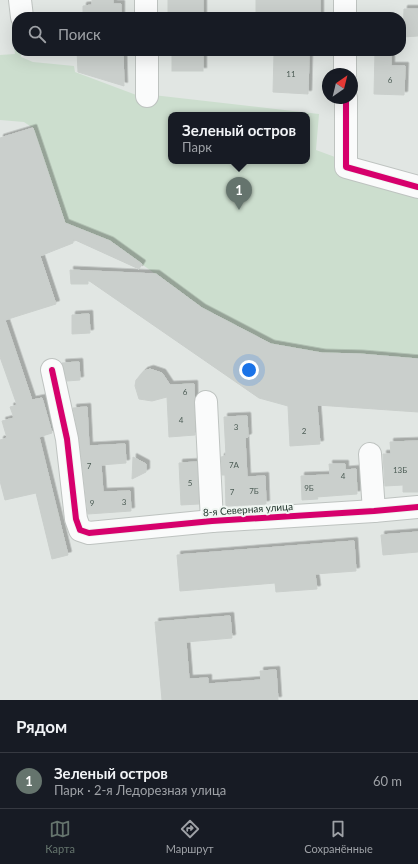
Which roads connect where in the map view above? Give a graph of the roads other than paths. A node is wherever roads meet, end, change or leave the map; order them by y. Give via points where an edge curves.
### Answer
1 (20, 0) edge
2 (146, 0) edge
3 (345, 0) edge
4 (21, 12) edge
5 (146, 12) edge
6 (345, 12) edge
7 (147, 56) edge
8 (345, 56) edge
9 (345, 68) edge
10 (147, 96) dead end
11 (346, 104) edge
12 (418, 187) edge
13 (52, 370) dead end
14 (206, 402) dead end
15 (370, 454) dead end
16 (418, 506) edge
17 (374, 511) junction
18 (212, 521) junction

1 - 4 street
2 - 5 street
3 - 6 street
7 - 10 street
8 - 9 street
11 - 12 street via 346,167
13 - 18 street, 8-я Северная улица via 67,440 76,520 80,530 89,533
14 - 18 street
15 - 17 street
16 - 17 street, 8-я Северная улица
17 - 18 street, 8-я Северная улица

